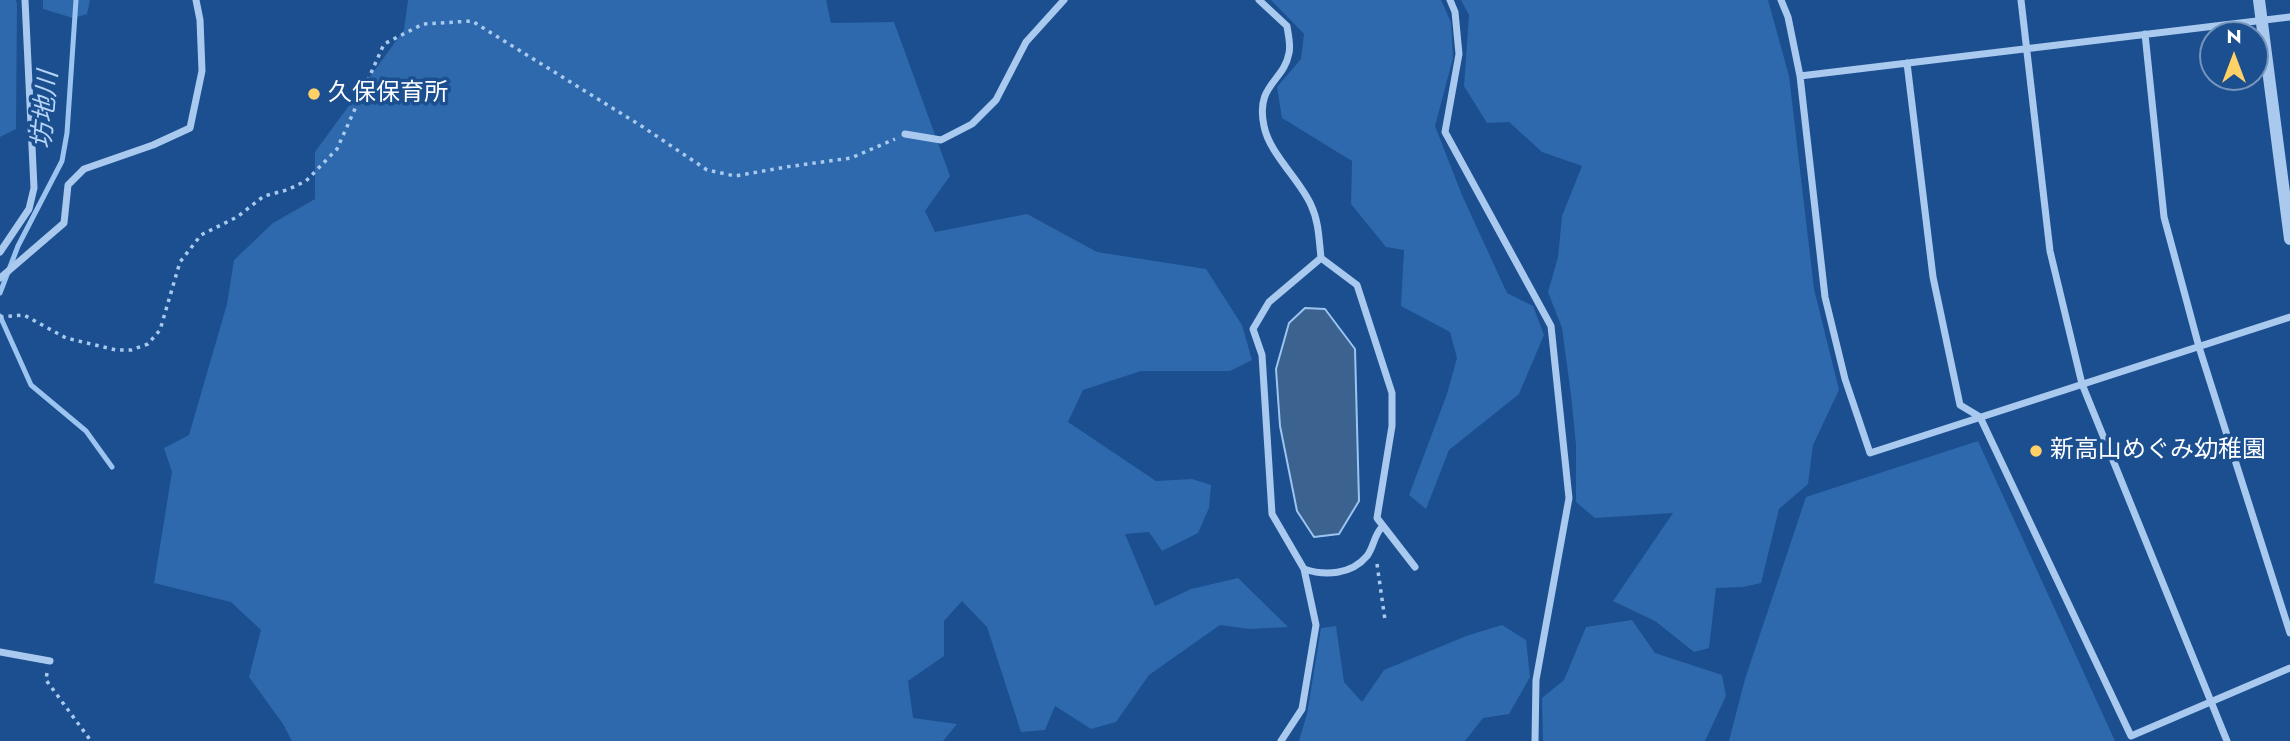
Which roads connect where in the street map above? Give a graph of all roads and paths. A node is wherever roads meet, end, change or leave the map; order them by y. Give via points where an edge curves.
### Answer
1 (25, 0) edge
2 (196, 0) edge
3 (1064, 0) edge
4 (1259, 0) edge
5 (1450, 0) edge
6 (1781, 0) edge
7 (2021, 0) edge
8 (2259, 0) edge
9 (2290, 17) edge
10 (2261, 20) junction
11 (2145, 34) junction
12 (2026, 49) junction
13 (1908, 63) junction
14 (1800, 76) junction
15 (905, 134) joint
16 (2290, 239) edge
17 (0, 252) edge
18 (1321, 258) junction
19 (0, 278) edge
20 (0, 317) edge
21 (2290, 317) edge
22 (2199, 346) junction
23 (2082, 384) junction
24 (1980, 417) junction
25 (1383, 526) junction
26 (1378, 554) dead end
27 (1415, 567) dead end
28 (1304, 569) junction
29 (1385, 620) dead end
30 (2290, 633) edge
31 (0, 652) edge
32 (50, 661) joint
33 (2290, 668) edge
34 (2210, 702) junction
35 (91, 741) edge
36 (1281, 741) edge
37 (1535, 741) edge
38 (2227, 741) edge

1 - 17 street via 34,188 29,209
2 - 19 street via 202,71 190,128 84,169 68,185 64,223
3 - 15 street via 1027,42 996,100 972,124 941,140
4 - 18 street via 1287,26 1290,52 1269,85 1262,106 1264,129 1310,202
5 - 37 street via 1459,54 1445,132 1551,326 1569,498 1536,680
6 - 14 street
7 - 12 street
8 - 10 street
9 - 10 street
10 - 11 street
10 - 16 street
11 - 12 street
11 - 22 street via 2164,217
12 - 13 street
12 - 23 street via 2050,251
13 - 14 street
13 - 24 street via 1933,277 1960,405
14 - 24 street via 1825,297 1870,453
15 - 20 path via 852,158 736,176 707,170 472,21 423,24 384,44 337,149 306,181 264,196 237,217 201,235 180,262 160,330 148,344 116,350 66,338 24,315
18 - 25 street via 1357,285 1392,393 1392,426 1377,518
18 - 28 street via 1269,302 1253,329 1262,355 1272,514
21 - 22 street
22 - 23 street
22 - 30 street
23 - 24 street
23 - 34 street
24 - 34 street via 2131,736
25 - 27 street
25 - 28 street via 1367,555 1349,570 1322,574
26 - 29 path
28 - 36 street via 1316,625 1302,709
31 - 32 street
32 - 35 path via 46,680
33 - 34 street
34 - 38 street

